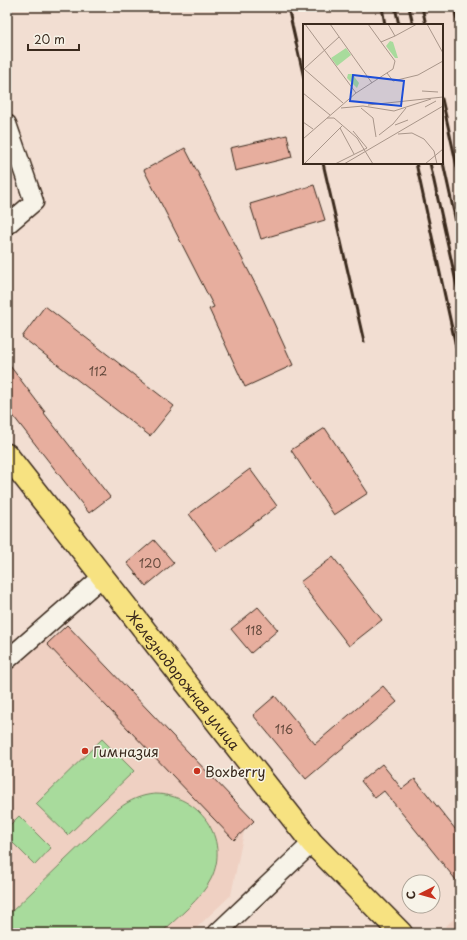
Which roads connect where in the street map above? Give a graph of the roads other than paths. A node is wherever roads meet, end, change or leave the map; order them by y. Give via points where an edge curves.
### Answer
1 (7, 124) edge
2 (7, 225) edge
3 (7, 455) edge
4 (98, 572) junction
5 (7, 644) edge
6 (7, 660) edge
7 (312, 843) junction
8 (216, 933) edge
9 (401, 933) edge

1 - 2 street via 34,202
3 - 4 main road, Железнодорожная улица
4 - 5 street
4 - 6 street
4 - 7 main road, Железнодорожная улица
7 - 8 street
7 - 9 main road, Железнодорожная улица

